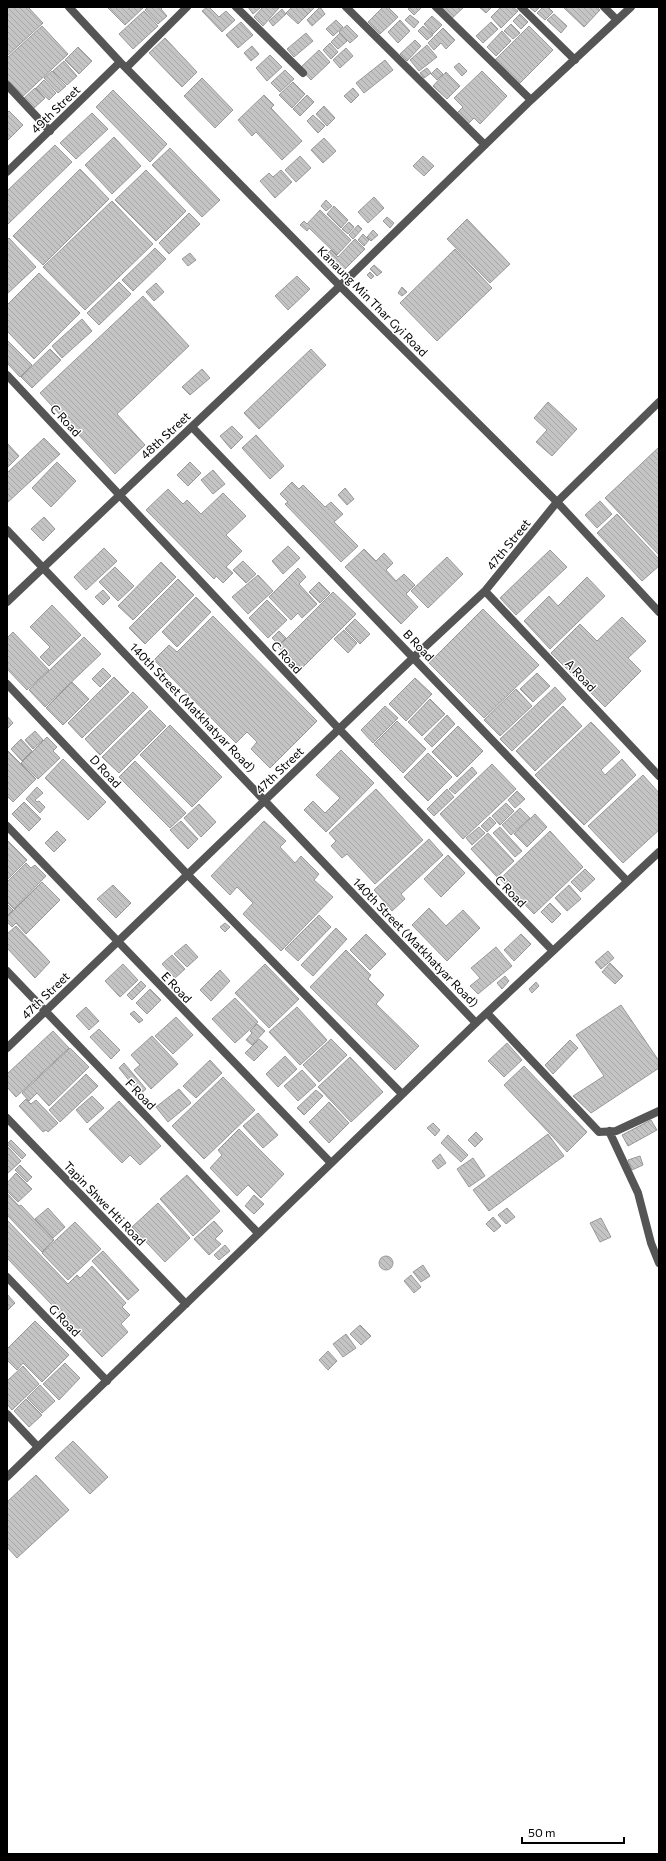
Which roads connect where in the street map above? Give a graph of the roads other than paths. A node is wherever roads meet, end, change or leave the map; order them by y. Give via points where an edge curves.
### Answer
1 (69, 7) edge
2 (187, 7) edge
3 (236, 7) edge
4 (346, 7) edge
5 (436, 7) edge
6 (521, 7) edge
7 (604, 7) edge
8 (631, 7) edge
9 (617, 20) junction
10 (575, 60) junction
11 (120, 62) junction
12 (126, 68) junction
13 (303, 74) dead end
14 (7, 85) edge
15 (531, 100) junction
16 (50, 131) junction
17 (485, 145) junction
18 (7, 172) edge
19 (340, 286) junction
20 (7, 375) edge
21 (659, 402) edge
22 (192, 427) junction
23 (120, 495) junction
24 (557, 502) junction
25 (7, 530) edge
26 (43, 568) junction
27 (485, 591) junction
28 (7, 602) edge
29 (659, 612) edge
30 (414, 657) junction
31 (7, 684) edge
32 (339, 729) junction
33 (659, 776) edge
34 (265, 800) junction
35 (7, 826) edge
36 (659, 852) edge
37 (187, 874) junction
38 (627, 881) junction
39 (116, 942) junction
40 (553, 952) junction
41 (7, 971) edge
42 (46, 1011) junction
43 (487, 1012) junction
44 (476, 1023) junction
45 (7, 1048) edge
46 (402, 1094) junction
47 (659, 1111) edge
48 (7, 1118) edge
49 (609, 1132) junction
50 (331, 1163) junction
51 (258, 1233) junction
52 (659, 1263) edge
53 (7, 1277) edge
54 (186, 1304) junction
55 (106, 1381) junction
56 (7, 1414) edge
57 (38, 1447) junction
58 (7, 1478) edge

1 - 11 street, Kanaung Min Thar Gyi Road
2 - 12 street
3 - 13 street
4 - 17 street
5 - 15 street
6 - 10 street
7 - 9 street
8 - 9 street, 48th Street
9 - 10 street, 48th Street
10 - 15 street, 48th Street
11 - 12 street, Kanaung Min Thar Gyi Road
11 - 16 street, 49th Street
12 - 19 street, Kanaung Min Thar Gyi Road
14 - 16 street
15 - 17 street, 48th Street
16 - 18 street, 49th Street
17 - 19 street, 48th Street
19 - 22 street, 48th Street
19 - 24 street, Kanaung Min Thar Gyi Road
20 - 23 street, C Road
21 - 24 street, 47th Street
22 - 23 street, 48th Street
22 - 30 street, B Road
23 - 26 street, 48th Street
23 - 32 street, C Road
24 - 27 street, 47th Street
24 - 29 street, Kanaung Min Thar Gyi Road
25 - 26 street, 140th Street (Matkhatyar Road)
26 - 28 street, 48th Street
26 - 34 street, 140th Street (Matkhatyar Road)
27 - 30 street, 47th Street
27 - 33 street, A Road
30 - 32 street, 47th Street
30 - 38 street, B Road
31 - 37 street, D Road
32 - 34 street, 47th Street
32 - 40 street, C Road
34 - 37 street, 47th Street
34 - 44 street, 140th Street (Matkhatyar Road)
35 - 39 street, E Road
36 - 38 street
37 - 39 street, 47th Street
37 - 46 street, D Road
38 - 40 street
39 - 42 street, 47th Street
39 - 50 street, E Road
40 - 43 street
41 - 42 street, F Road
42 - 45 street, 47th Street
42 - 51 street, F Road
43 - 44 street
43 - 49 street via 599,1132
44 - 46 street
46 - 50 street
47 - 49 street
48 - 54 street, Tapin Shwe Hti Road
49 - 52 street via 638,1193
50 - 51 street
51 - 54 street
53 - 55 street, G Road
54 - 55 street
55 - 57 street
56 - 57 street
57 - 58 street

